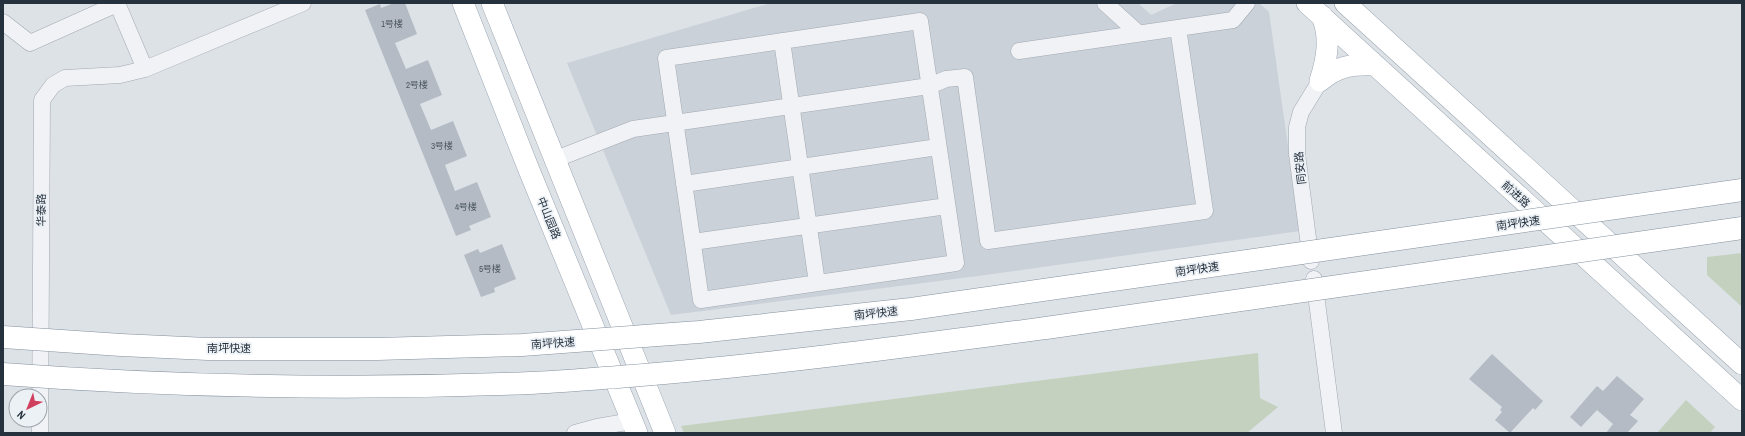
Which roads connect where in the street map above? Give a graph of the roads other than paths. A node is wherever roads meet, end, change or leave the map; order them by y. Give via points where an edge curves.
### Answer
1 (117, 3) edge
2 (303, 3) edge
3 (1105, 3) edge
4 (1247, 3) edge
5 (1345, 3) edge
6 (493, 4) edge
7 (463, 8) edge
8 (1314, 10) edge
9 (3, 22) edge
10 (1178, 28) junction
11 (1138, 34) junction
12 (782, 41) junction
13 (1018, 51) dead end
14 (1375, 65) junction
15 (145, 69) junction
16 (1320, 80) junction
17 (929, 86) junction
18 (791, 106) junction
19 (675, 122) junction
20 (938, 147) junction
21 (556, 159) junction
22 (800, 167) junction
23 (684, 184) junction
24 (1742, 190) edge
25 (947, 206) junction
26 (1742, 225) edge
27 (808, 226) junction
28 (1742, 228) edge
29 (1713, 230) dead end
30 (693, 242) junction
31 (1311, 261) dead end
32 (1314, 279) dead end
33 (817, 283) junction
34 (3, 337) edge
35 (1742, 364) edge
36 (3, 374) edge
37 (1742, 400) edge
38 (635, 427) edge
39 (40, 433) edge
40 (575, 433) edge
41 (665, 433) edge
42 (1334, 433) edge

1 - 9 street via 30,43
1 - 15 street
2 - 15 street, 华泰路
3 - 11 street
4 - 10 street via 1233,20
5 - 35 main road
6 - 21 main road
7 - 38 main road, 中山园路
8 - 14 main road, 前进路
8 - 16 main road via 1326,26 1327,54
10 - 11 street
10 - 17 street via 1204,211 988,241 965,77 946,79
11 - 13 street
12 - 17 street via 920,21
12 - 18 street
12 - 19 street via 666,58
14 - 16 main road via 1357,64 1341,67
14 - 37 main road, 前进路
15 - 39 street, 华泰路 via 120,75 66,78 53,85 42,100
16 - 31 street, 同安路 via 1301,112 1297,128 1297,154
17 - 18 street
17 - 20 street
18 - 19 street
18 - 22 street
19 - 21 street via 633,128
19 - 23 street
20 - 22 street
20 - 25 street
21 - 41 main road
22 - 23 street
22 - 27 street
23 - 30 street
24 - 34 highway, 南坪快速, bridge via 911,309 699,332 522,345 377,349 208,349
25 - 27 street
25 - 33 street via 956,263
26 - 29 street
27 - 30 street
27 - 33 street
28 - 36 highway, bridge via 1114,319 916,346 701,370 531,383 379,386 228,385
30 - 33 street via 702,300
32 - 42 street
38 - 40 street via 596,427

